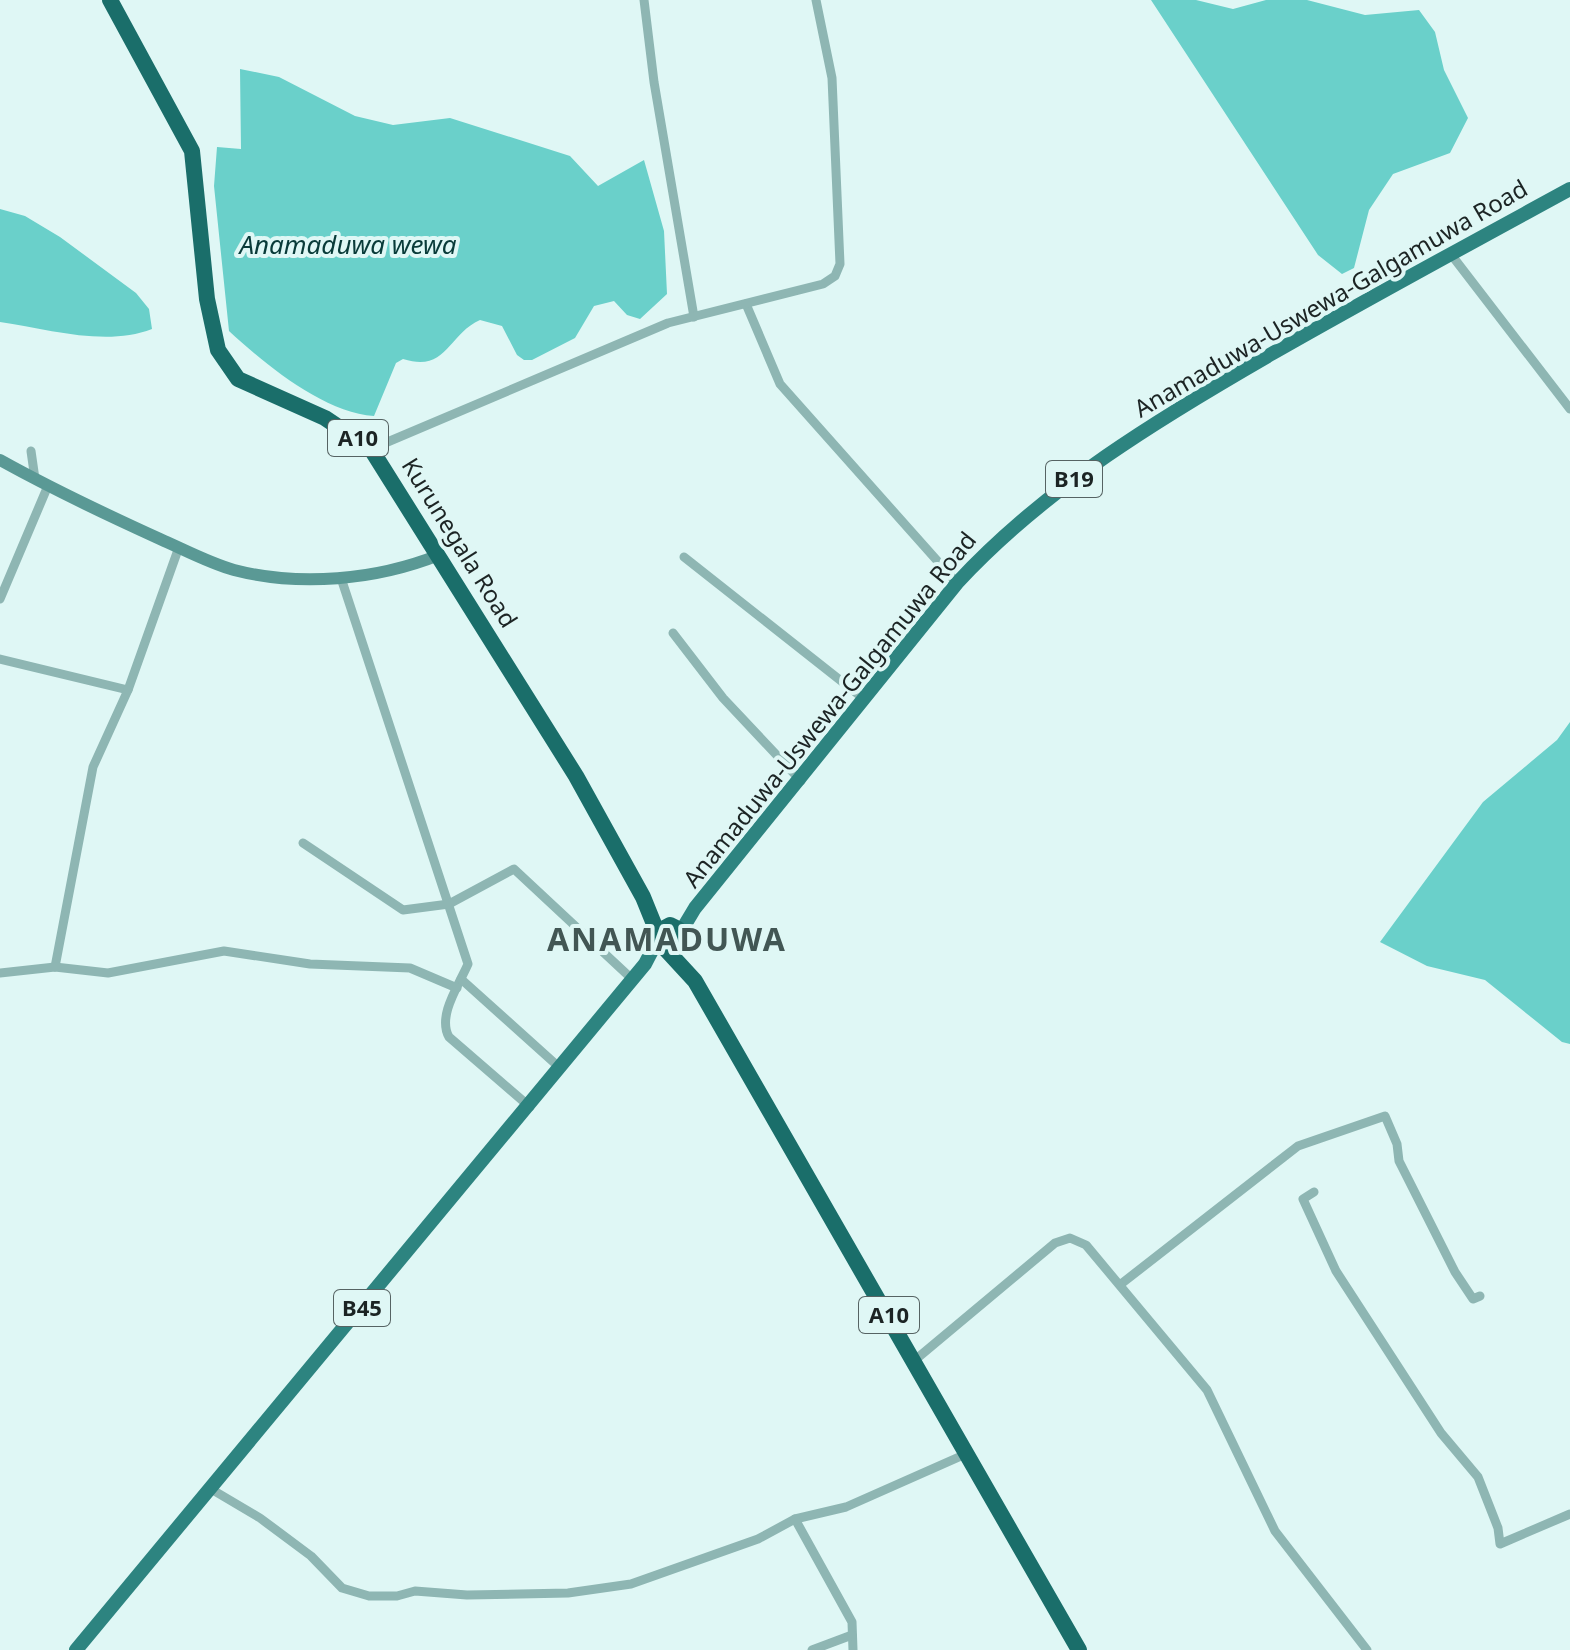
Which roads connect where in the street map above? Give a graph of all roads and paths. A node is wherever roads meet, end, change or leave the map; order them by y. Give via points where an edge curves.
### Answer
1 (110, 0) edge
2 (644, 0) edge
3 (816, 0) edge
4 (1570, 189) edge
5 (1450, 253) junction
6 (746, 304) junction
7 (694, 317) junction
8 (1570, 409) edge
9 (371, 449) junction
10 (31, 451) dead end
11 (0, 460) edge
12 (35, 479) junction
13 (47, 488) junction
14 (179, 547) junction
15 (439, 555) junction
16 (684, 557) dead end
17 (341, 578) junction
18 (957, 583) junction
19 (0, 599) edge
20 (673, 633) dead end
21 (0, 659) edge
22 (128, 690) junction
23 (864, 699) junction
24 (801, 781) junction
25 (303, 843) dead end
26 (449, 904) junction
27 (669, 936) junction
28 (55, 967) junction
29 (0, 973) edge
30 (632, 979) junction
31 (459, 984) junction
32 (560, 1068) junction
33 (530, 1107) junction
34 (1314, 1192) dead end
35 (1121, 1284) junction
36 (1480, 1296) dead end
37 (915, 1360) junction
38 (968, 1453) junction
39 (211, 1489) junction
40 (1570, 1514) edge
41 (795, 1519) junction
42 (852, 1635) junction
43 (76, 1650) edge
44 (812, 1650) edge
45 (853, 1650) edge
46 (1079, 1650) edge
47 (1367, 1650) edge

1 - 9 highway, Kurunegala Road / A10 via 192,151 207,299 218,350 238,379 325,418
2 - 7 street
3 - 6 street via 832,78 840,264 823,284
4 - 5 main road, Anamaduwa-Uswewa-Galgamuwa Road / B19
5 - 8 street
5 - 18 main road, Anamaduwa-Uswewa-Galgamuwa Road / B19 via 1136,435 1043,502
6 - 7 street
6 - 18 street via 780,384
7 - 9 street via 668,323
9 - 15 highway, Kurunegala Road / A10
10 - 12 street
11 - 12 street
12 - 13 street
13 - 14 street
13 - 19 street
14 - 17 street via 233,570
14 - 22 street
15 - 17 street via 406,568
15 - 27 highway, Kurunegala Road / A10
16 - 23 street
17 - 26 street
18 - 23 main road, Anamaduwa-Uswewa-Galgamuwa Road / B19
20 - 24 street via 723,698
21 - 22 street
22 - 28 street via 93,767
23 - 24 main road, Anamaduwa-Uswewa-Galgamuwa Road / B19
24 - 27 main road, Anamaduwa-Uswewa-Galgamuwa Road / B19
25 - 26 street via 403,910
26 - 30 street via 514,869
26 - 31 street via 468,964
27 - 30 main road, B45
27 - 37 highway, A10
28 - 29 street
28 - 31 street via 108,973 224,951 310,964 410,968
30 - 32 main road, B45
31 - 32 street
31 - 33 street via 446,1015 449,1037
32 - 33 main road, B45
33 - 39 main road, B45
34 - 40 street via 1303,1199 1336,1271 1441,1433 1478,1477 1500,1544
35 - 36 street via 1298,1146 1385,1116 1399,1161 1455,1272 1473,1299
35 - 37 street via 1086,1245 1070,1238 1055,1243
35 - 47 street via 1207,1390 1275,1531
37 - 38 highway, A10
38 - 41 street via 846,1507
38 - 46 highway, A10
39 - 41 street via 311,1556 342,1588 369,1596 415,1591 568,1593 631,1584 758,1539
39 - 43 main road, B45
41 - 42 street via 840,1597
42 - 44 street
42 - 45 street

